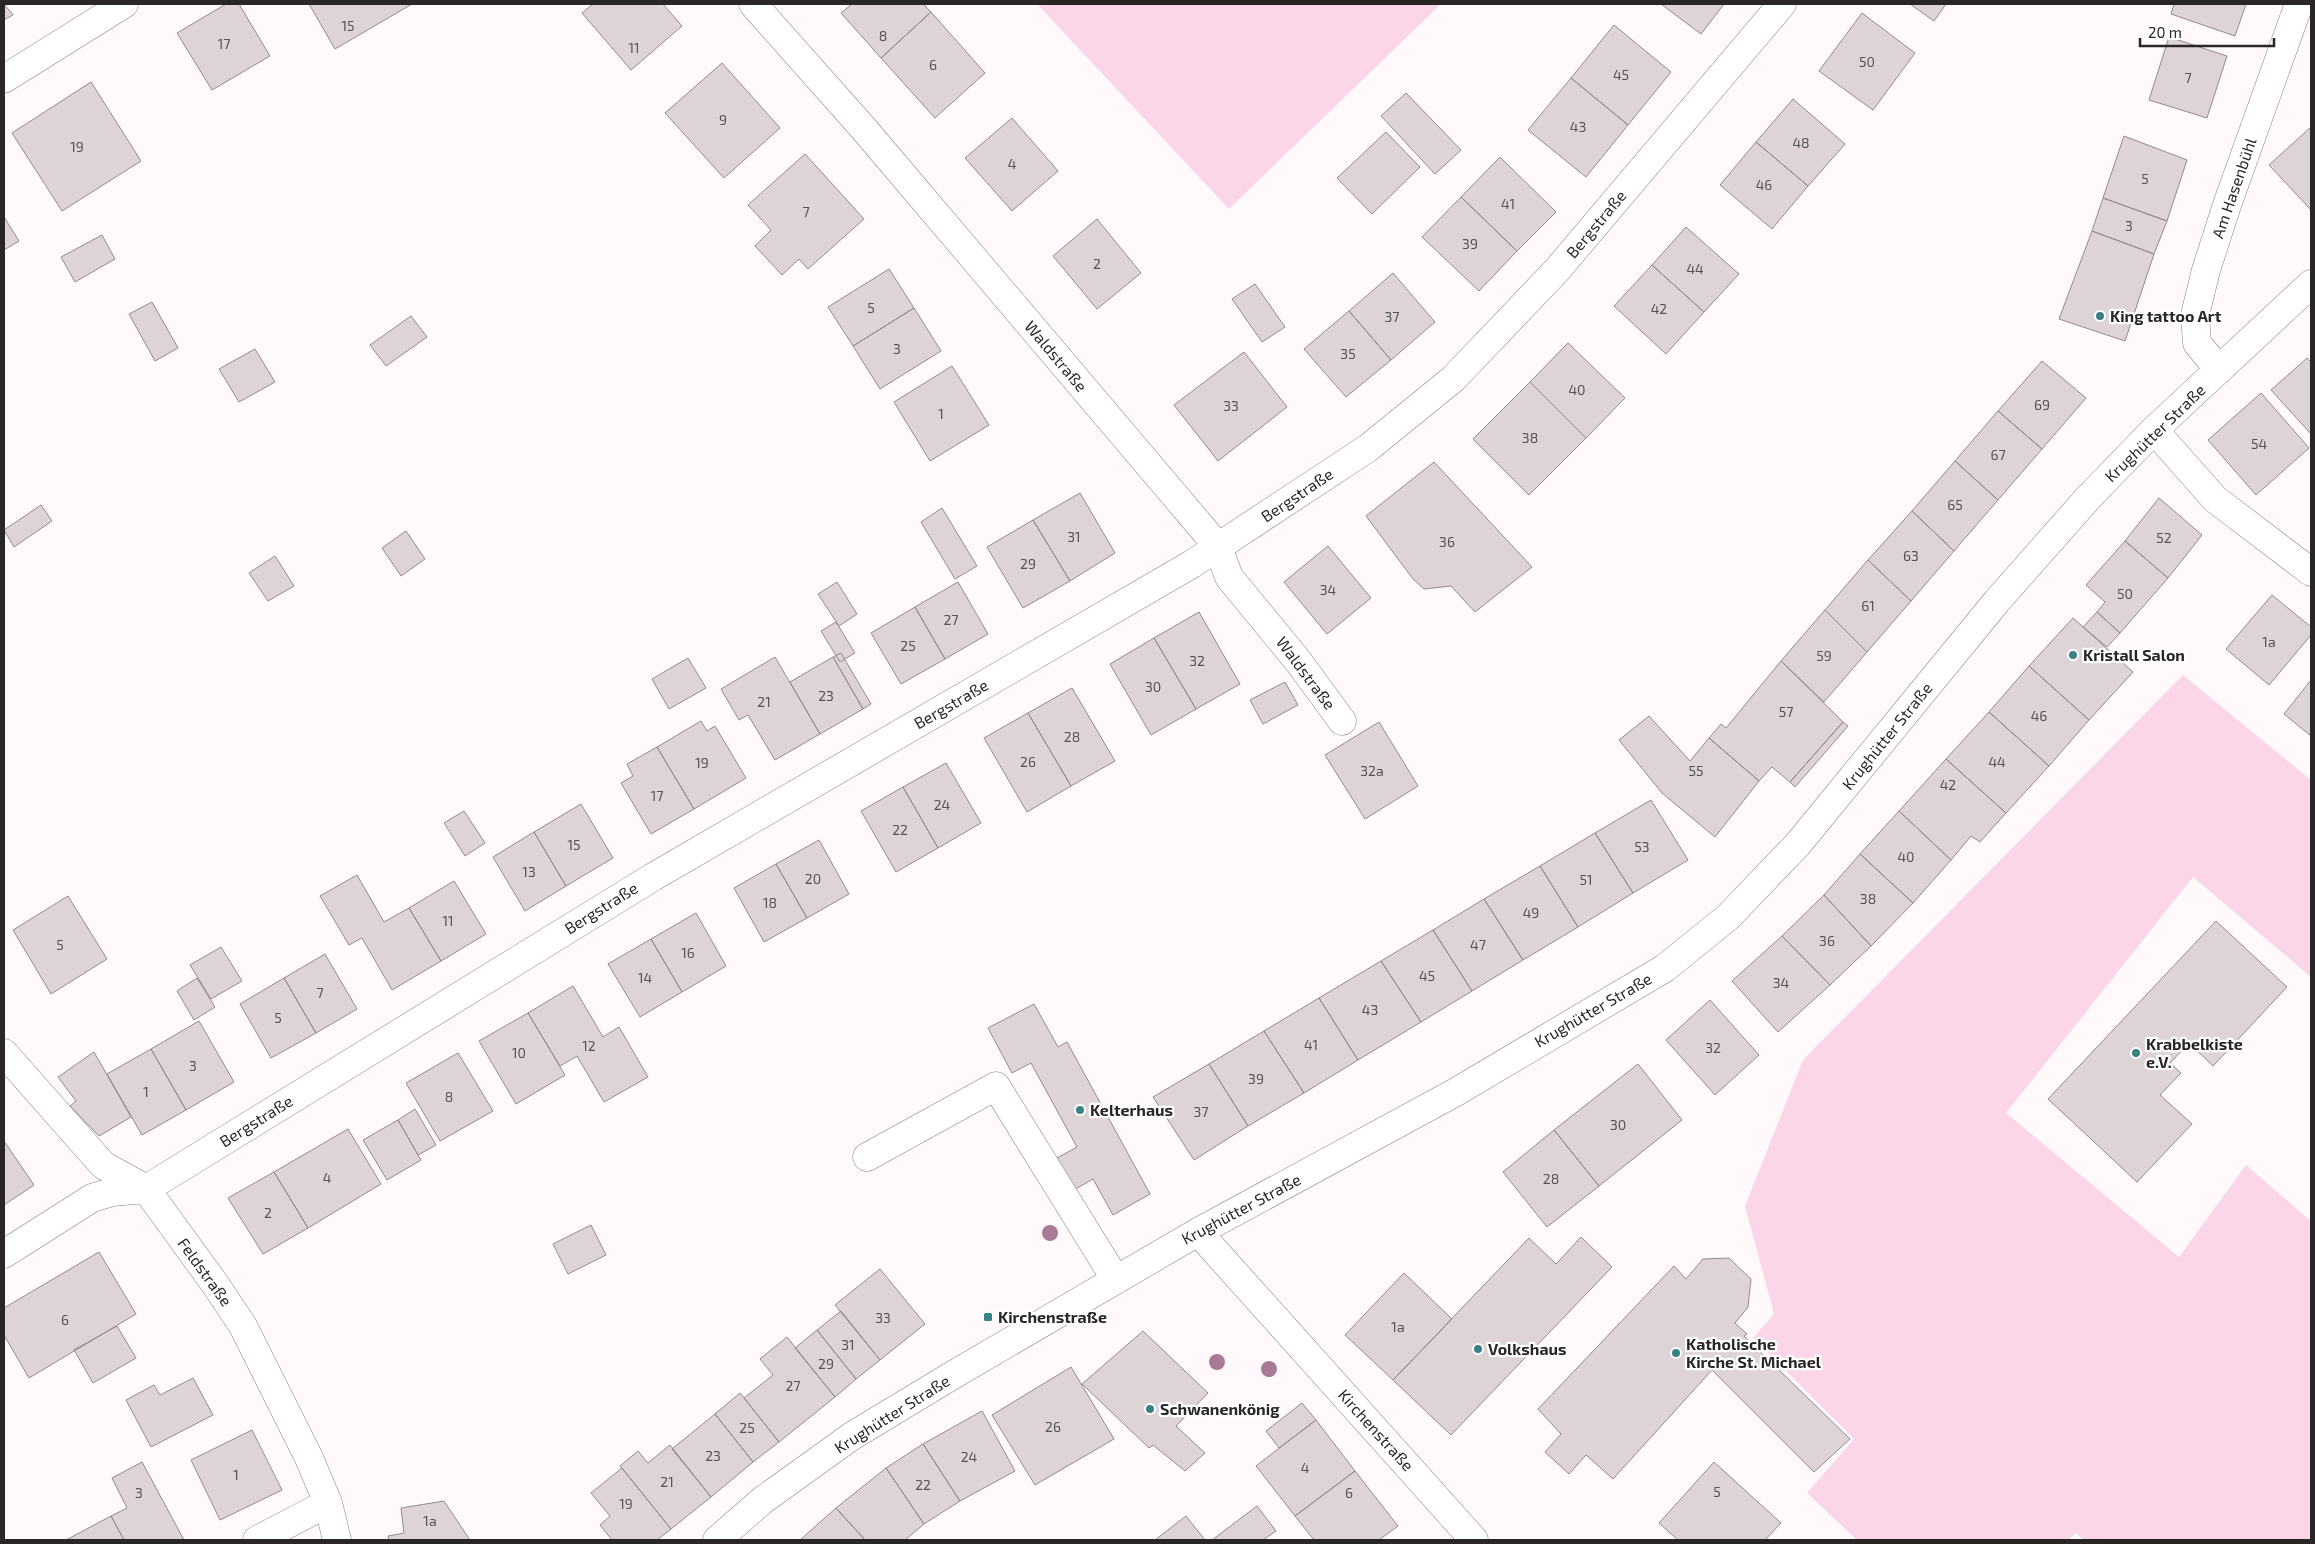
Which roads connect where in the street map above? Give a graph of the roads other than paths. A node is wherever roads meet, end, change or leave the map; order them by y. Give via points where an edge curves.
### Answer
1 (124, 4) edge
2 (753, 4) edge
3 (1782, 4) edge
4 (2299, 4) edge
5 (4, 80) edge
6 (2311, 284) edge
7 (2219, 370) junction
8 (2154, 430) junction
9 (1218, 547) junction
10 (2311, 572) edge
11 (1342, 721) dead end
12 (4, 1053) edge
13 (867, 1157) dead end
14 (146, 1189) junction
15 (1198, 1232) junction
16 (4, 1254) edge
17 (1116, 1280) junction
18 (328, 1503) junction
19 (257, 1540) edge
20 (337, 1540) edge
21 (717, 1540) edge
22 (1474, 1540) edge

1 - 5 street
2 - 9 street, Waldstraße via 864,129
3 - 9 street, Bergstraße via 1558,270 1453,379 1368,448
4 - 7 street, Am Hasenbühl via 2228,202 2195,315 2197,343
6 - 7 street, Krughütter Straße
7 - 8 street, Krughütter Straße
8 - 10 street via 2216,499
8 - 15 street, Krughütter Straße via 2082,505 1997,602 1798,844 1728,917 1665,968 1456,1092
9 - 11 street, Waldstraße via 1229,576
9 - 14 street, Bergstraße via 652,877
12 - 14 street, Feldstraße via 103,1165
13 - 17 street via 996,1086
14 - 16 street, Bergstraße via 112,1192 92,1198
14 - 18 street, Feldstraße via 243,1326
15 - 17 street, Krughütter Straße
15 - 22 street, Kirchenstraße
17 - 21 street, Krughütter Straße via 852,1436 763,1500
18 - 19 street
18 - 20 street, Feldstraße

